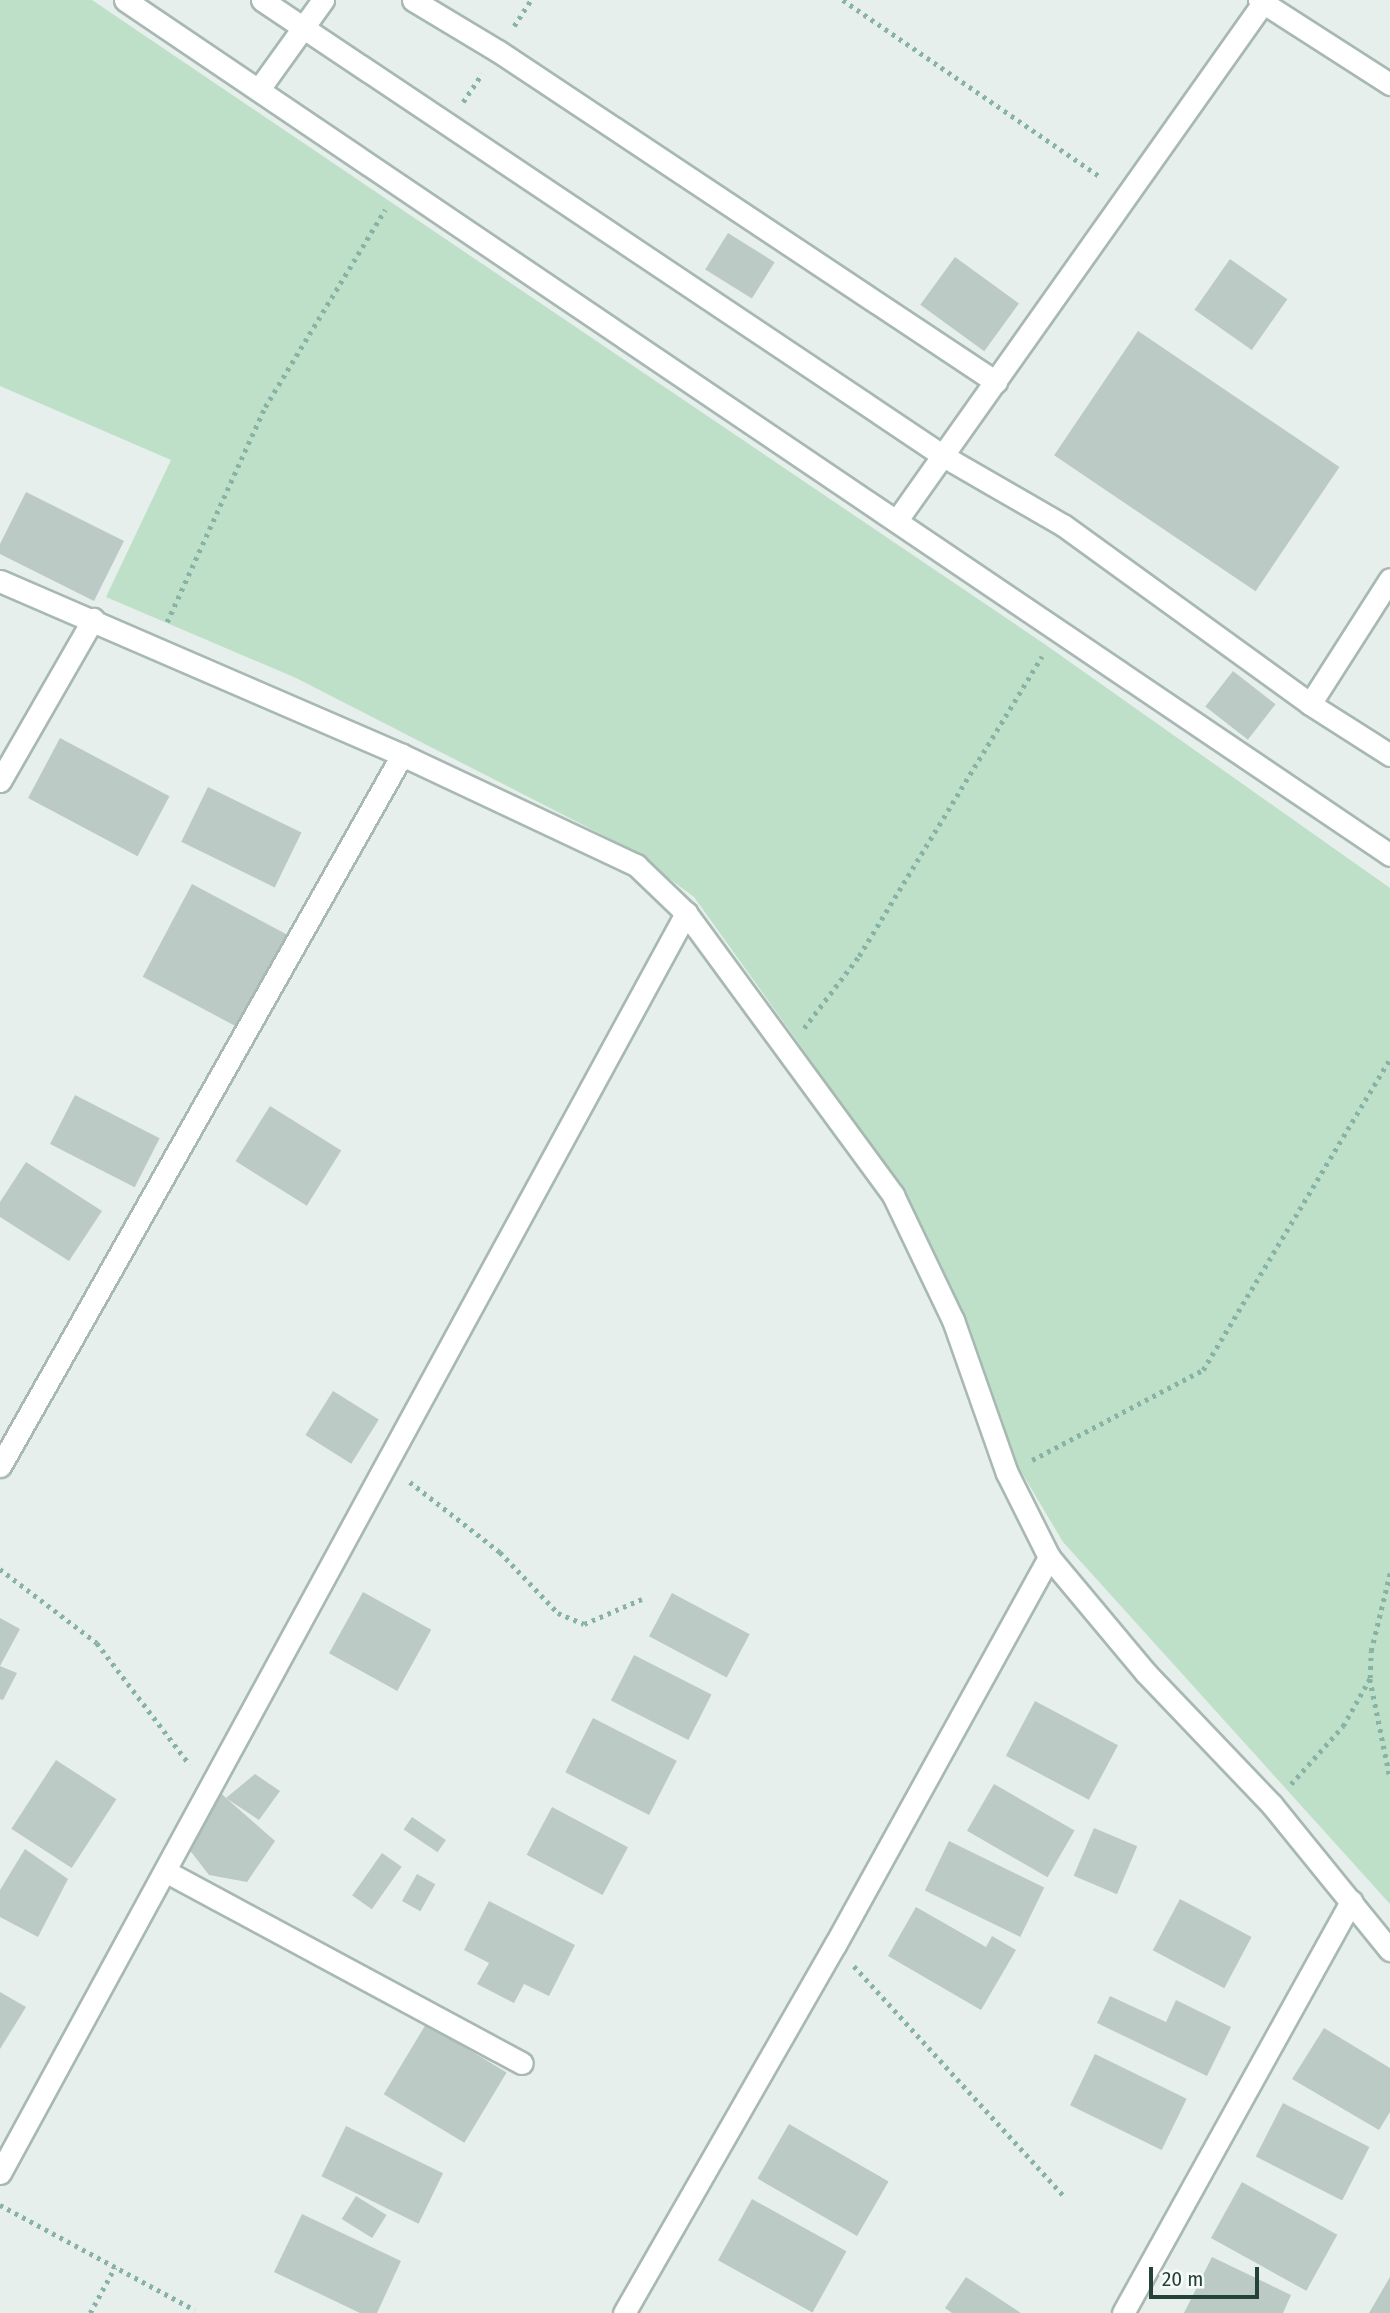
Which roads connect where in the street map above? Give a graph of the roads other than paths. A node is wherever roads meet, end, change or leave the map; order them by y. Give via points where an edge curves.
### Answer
1 (125, 0) edge
2 (262, 0) edge
3 (323, 0) edge
4 (413, 0) edge
5 (1263, 1) edge
6 (304, 29) junction
7 (1390, 84) edge
8 (259, 89) junction
9 (996, 382) junction
10 (944, 457) junction
11 (897, 520) junction
12 (1390, 579) edge
13 (0, 581) edge
14 (93, 619) junction
15 (1310, 704) junction
16 (402, 755) junction
17 (1390, 755) edge
18 (0, 781) edge
19 (1390, 855) edge
20 (686, 912) junction
21 (0, 1466) edge
22 (1049, 1557) junction
23 (165, 1871) junction
24 (1351, 1901) junction
25 (1390, 1950) edge
26 (522, 2063) dead end
27 (0, 2173) edge
28 (624, 2313) edge
29 (1123, 2313) edge

1 - 8 street
2 - 6 street
3 - 6 street
4 - 9 street via 498,51
5 - 7 street
5 - 9 street
6 - 8 street
6 - 10 street
8 - 11 street
9 - 10 street
10 - 11 street
10 - 15 street via 1063,525
11 - 19 street
12 - 15 street
13 - 14 street
14 - 16 street
14 - 18 street
15 - 17 street
16 - 20 street via 636,865
16 - 21 street
20 - 22 street via 893,1195 953,1320 1007,1473
20 - 23 street
22 - 24 street via 1146,1673 1272,1805
22 - 28 street via 835,1945
23 - 26 street
23 - 27 street
24 - 25 street
24 - 29 street

